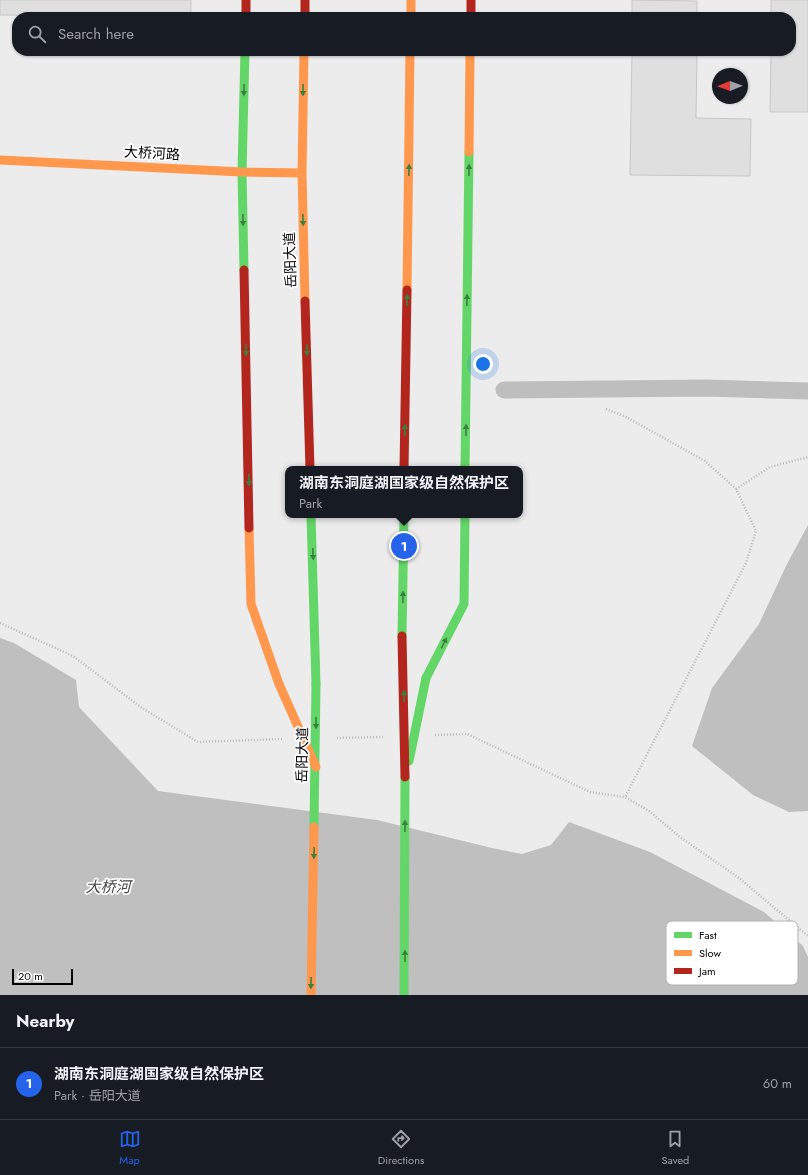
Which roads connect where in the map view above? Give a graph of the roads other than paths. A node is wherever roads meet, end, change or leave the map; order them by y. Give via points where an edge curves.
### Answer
1 (246, 0) edge
2 (305, 0) edge
3 (411, 0) edge
4 (471, 0) edge
5 (246, 12) edge
6 (305, 12) edge
7 (411, 12) edge
8 (471, 12) edge
9 (245, 56) edge
10 (304, 56) edge
11 (410, 56) edge
12 (470, 56) edge
13 (0, 160) edge
14 (242, 172) junction
15 (302, 173) junction
16 (504, 390) dead end
17 (808, 391) edge
18 (310, 466) edge
19 (404, 466) edge
20 (465, 466) edge
21 (312, 518) edge
22 (404, 518) edge
23 (465, 518) edge
24 (316, 767) junction
25 (406, 776) junction
26 (311, 995) edge
27 (404, 995) edge

1 - 5 main road
2 - 6 main road
3 - 7 main road
4 - 8 main road
9 -> 14 main road
10 -> 15 main road, 岳阳大道
19 -> 11 main road
20 -> 12 main road
13 - 14 main road, 大桥河路
14 - 15 main road, 大桥河路
14 -> 24 main road, bridge via 251,604 280,684
15 -> 18 main road, 岳阳大道
16 - 17 street via 706,388
21 -> 24 main road, 岳阳大道, bridge
25 -> 22 main road, bridge via 402,636
25 -> 23 main road, bridge via 426,678 464,604
24 -> 26 main road, 岳阳大道, bridge
27 -> 25 main road, bridge

